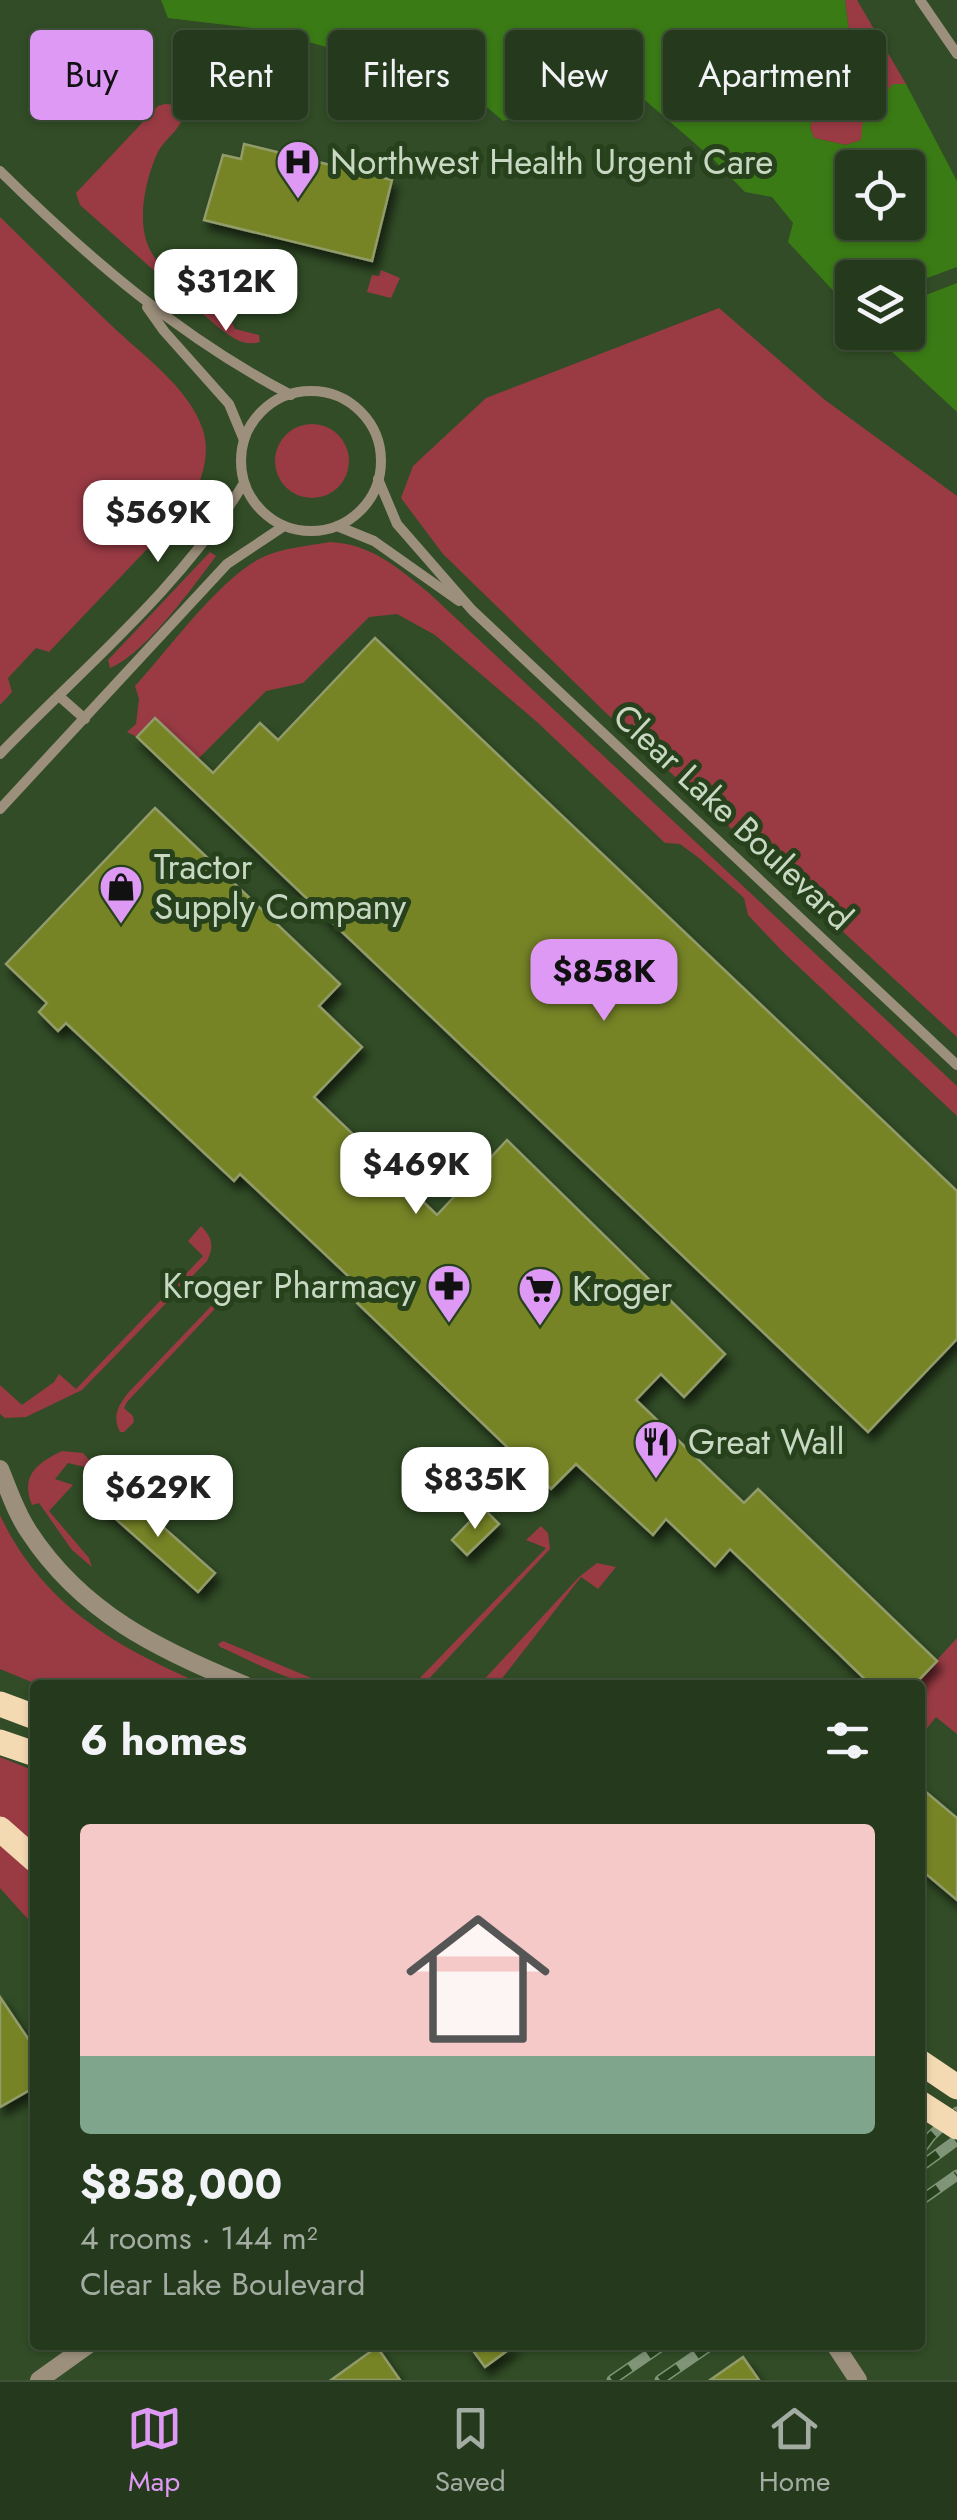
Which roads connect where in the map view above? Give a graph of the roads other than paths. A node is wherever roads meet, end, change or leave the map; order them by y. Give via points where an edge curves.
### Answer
1 (920, 0) edge
2 (957, 54) edge
3 (0, 171) edge
4 (144, 302) junction
5 (291, 394) junction
6 (244, 440) junction
7 (378, 479) junction
8 (244, 483) junction
9 (284, 526) junction
10 (338, 526) junction
11 (472, 610) junction
12 (59, 696) junction
13 (85, 719) junction
14 (0, 754) edge
15 (0, 810) edge
16 (957, 1065) edge
17 (0, 1469) edge
18 (235, 1680) edge
19 (0, 1704) edge
20 (30, 1715) edge
21 (0, 1742) edge
22 (30, 1752) edge
23 (0, 1829) edge
24 (30, 1856) edge
25 (925, 2066) edge
26 (957, 2088) edge
27 (925, 2106) edge
28 (957, 2127) edge
29 (81, 2350) edge
30 (838, 2350) edge
31 (39, 2380) edge
32 (858, 2380) edge

1 - 2 street
3 - 4 street
4 - 5 street
4 - 6 street via 229,404
5 - 6 street via 262,412
5 - 7 street via 328,394 352,404 378,444
6 - 8 street
7 - 10 street via 370,498
7 - 11 street, Clear Lake Boulevard via 397,524
8 - 9 street via 259,508
8 - 12 street via 206,541
9 - 10 street
9 - 13 street via 227,564
10 - 11 street, Clear Lake Boulevard via 374,540
11 - 16 street, Clear Lake Boulevard
12 - 13 street
12 - 14 street
13 - 15 street
17 - 18 street via 30,1534 110,1620
19 - 20 main road
21 - 22 main road
23 - 24 main road
25 - 26 main road
27 - 28 main road, bridge
29 - 31 street
30 - 32 street

